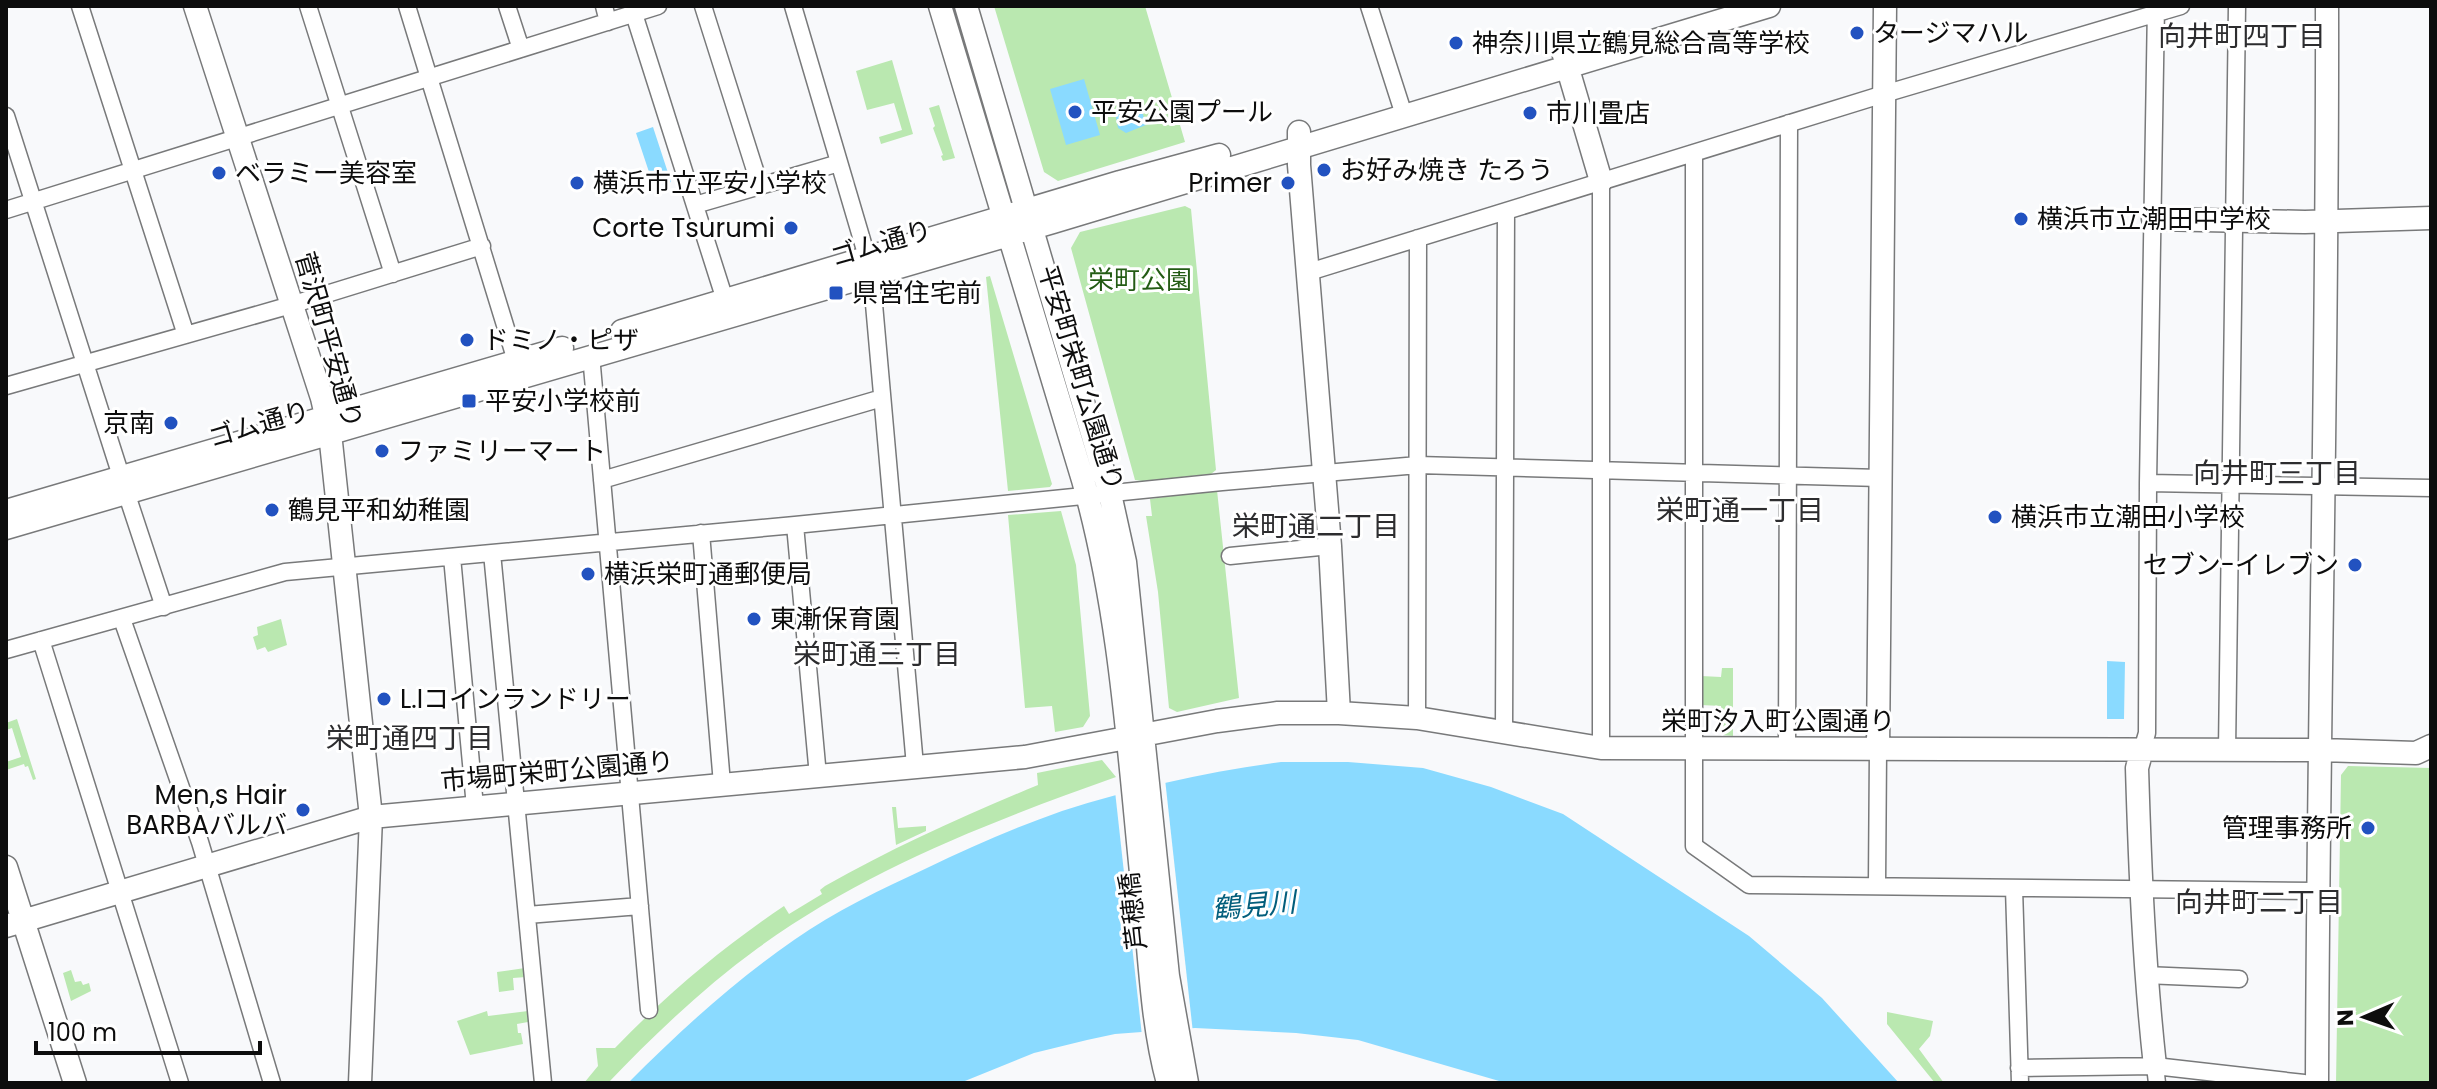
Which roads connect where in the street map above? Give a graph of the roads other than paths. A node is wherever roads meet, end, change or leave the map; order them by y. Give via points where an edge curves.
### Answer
1 (80, 6) edge
2 (195, 6) edge
3 (308, 6) edge
4 (407, 6) edge
5 (507, 6) edge
6 (658, 6) edge
7 (703, 6) edge
8 (793, 6) edge
9 (940, 6) edge
10 (966, 6) edge
11 (1369, 6) edge
12 (1718, 6) edge
13 (1769, 6) edge
14 (1885, 6) edge
15 (2181, 6) edge
16 (2237, 6) edge
17 (2327, 6) edge
18 (2156, 10) edge
19 (606, 14) edge
20 (634, 14) junction
21 (521, 49) junction
22 (1566, 59) junction
23 (430, 77) junction
24 (1884, 94) junction
25 (340, 105) junction
26 (1402, 108) junction
27 (6, 116) edge
28 (1789, 123) junction
29 (237, 136) junction
30 (1300, 138) junction
31 (1694, 153) junction
32 (839, 163) junction
33 (133, 170) junction
34 (1601, 181) junction
35 (760, 186) junction
36 (33, 201) junction
37 (695, 205) junction
38 (6, 210) edge
39 (1506, 211) junction
40 (2431, 218) edge
41 (1028, 219) junction
42 (2153, 219) junction
43 (2233, 220) junction
44 (2327, 221) junction
45 (1005, 226) junction
46 (1418, 238) junction
47 (482, 246) junction
48 (868, 267) junction
49 (1309, 272) junction
50 (393, 274) junction
51 (725, 300) junction
52 (291, 305) junction
53 (186, 335) junction
54 (591, 355) junction
55 (516, 361) junction
56 (85, 364) junction
57 (6, 386) edge
58 (882, 398) junction
59 (329, 425) junction
60 (1418, 465) junction
61 (1504, 467) junction
62 (1602, 470) junction
63 (1694, 472) junction
64 (1323, 474) junction
65 (1788, 475) junction
66 (1880, 478) junction
67 (602, 480) junction
68 (2148, 483) junction
69 (124, 484) junction
70 (2229, 484) junction
71 (2325, 486) junction
72 (2431, 488) edge
73 (1110, 494) junction
74 (1087, 496) junction
75 (6, 511) edge
76 (892, 514) junction
77 (795, 525) junction
78 (6, 528) edge
79 (701, 533) junction
80 (608, 542) junction
81 (1330, 546) junction
82 (492, 553) junction
83 (1230, 556) dead end
84 (452, 557) junction
85 (345, 567) junction
86 (164, 607) junction
87 (122, 619) junction
88 (41, 640) junction
89 (6, 650) edge
90 (1339, 713) junction
91 (1417, 718) junction
92 (1504, 730) junction
93 (1135, 738) junction
94 (2431, 746) edge
95 (1601, 748) junction
96 (1693, 749) junction
97 (1787, 749) junction
98 (1878, 750) junction
99 (2142, 750) junction
100 (2321, 750) junction
101 (2227, 751) junction
102 (915, 766) junction
103 (1139, 772) joint
104 (818, 776) junction
105 (722, 784) junction
106 (630, 793) junction
107 (516, 803) junction
108 (475, 807) junction
109 (371, 817) junction
110 (207, 866) junction
111 (6, 867) edge
112 (1877, 885) junction
113 (2014, 888) junction
114 (2140, 890) junction
115 (120, 891) junction
116 (2317, 891) junction
117 (640, 906) junction
118 (527, 915) junction
119 (15, 923) edge
120 (2145, 975) junction
121 (2239, 979) dead end
122 (649, 1010) dead end
123 (1170, 1046) junction
124 (2156, 1074) edge
125 (2019, 1076) edge
126 (75, 1083) edge
127 (180, 1083) edge
128 (272, 1083) edge
129 (360, 1083) edge
130 (543, 1083) edge
131 (1168, 1083) edge
132 (1187, 1083) edge
133 (2304, 1083) edge
134 (2317, 1083) edge

1 - 33 street
2 - 29 street, 菅沢町平安通り
3 - 25 street
4 - 23 street
5 - 21 street
6 - 20 street
7 - 35 street
8 - 32 street
9 - 45 street, 平安町栄町公園通り
10 - 41 street, 平安町栄町公園通り
11 - 26 street
12 - 22 street, ゴム通り
13 - 22 street, ゴム通り
14 - 24 street
15 - 18 street
16 - 43 street
17 - 44 street
18 - 24 street
18 - 42 street
19 - 20 street
19 - 21 street
20 - 37 street
21 - 23 street
22 - 26 street, ゴム通り
22 - 34 street
23 - 25 street
23 - 47 street
24 - 28 street
24 - 66 street
25 - 29 street
25 - 50 street
26 - 30 street, ゴム通り
27 - 36 street
28 - 31 street
28 - 65 street
29 - 33 street
29 - 52 street, 菅沢町平安通り
30 - 41 street, ゴム通り
30 - 49 street
31 - 34 street
31 - 63 street
32 - 35 street
32 - 48 street
33 - 36 street
33 - 53 street
34 - 39 street
34 - 62 street
35 - 37 street
36 - 38 street
36 - 56 street
37 - 51 street
39 - 46 street
39 - 61 street
40 - 44 street
41 - 45 street, ゴム通り
41 - 73 street, 平安町栄町公園通り
42 - 43 street
42 - 68 street
43 - 44 street
43 - 70 street
44 - 71 street
45 - 48 street, ゴム通り
45 - 74 street, 平安町栄町公園通り
46 - 49 street
46 - 60 street
47 - 50 street
47 - 55 street
48 - 51 street, ゴム通り
48 - 54 street, ゴム通り
48 - 58 street
49 - 64 street
50 - 52 street
51 - 55 street, ゴム通り
52 - 53 street
52 - 59 street, 菅沢町平安通り
53 - 56 street
54 - 59 street, ゴム通り
54 - 67 street
55 - 59 street, ゴム通り
56 - 57 street
56 - 69 street
58 - 67 street
58 - 76 street
59 - 69 street, ゴム通り
59 - 85 street, 菅沢町平安通り
60 - 61 street
60 - 64 street
60 - 91 street
61 - 62 street
61 - 92 street
62 - 63 street
62 - 95 street
63 - 65 street
63 - 96 street
64 - 73 street
64 - 81 street
65 - 66 street
65 - 97 street
66 - 98 street
67 - 80 street
68 - 70 street
68 - 99 street via 2147,733
69 - 75 street, ゴム通り
69 - 78 street, ゴム通り
69 - 86 street
70 - 71 street
70 - 101 street
71 - 72 street
71 - 100 street
73 - 74 street
73 - 93 street, 平安町栄町公園通り via 1125,562
74 - 76 street
74 - 93 street, 平安町栄町公園通り
76 - 77 street
76 - 102 street
77 - 79 street
77 - 104 street
79 - 80 street
79 - 105 street
80 - 82 street
80 - 106 street
81 - 83 street
81 - 90 street
82 - 84 street
82 - 107 street
84 - 85 street
84 - 108 street
85 - 86 street via 285,572
85 - 109 street, 菅沢町平安通り
86 - 87 street
87 - 88 street
87 - 110 street
88 - 89 street
88 - 115 street
90 - 91 street, 栄町汐入町公園通り
90 - 93 street, 栄町汐入町公園通り via 1257,716
91 - 92 street, 栄町汐入町公園通り
92 - 95 street, 栄町汐入町公園通り
93 - 102 street, 市場町栄町公園通り via 1025,757
93 - 103 street, 平安町栄町公園通り
94 - 100 street, 栄町汐入町公園通り via 2416,753
95 - 96 street, 栄町汐入町公園通り
96 - 97 street, 栄町汐入町公園通り
96 - 112 street via 1694,846 1749,885
97 - 98 street, 栄町汐入町公園通り
98 - 99 street, 栄町汐入町公園通り
98 - 112 street
99 - 101 street, 栄町汐入町公園通り
99 - 114 street via 2137,768
100 - 101 street, 栄町汐入町公園通り
100 - 116 street
102 - 104 street, 市場町栄町公園通り
103 - 123 street, 芦穂橋
104 - 105 street, 市場町栄町公園通り
105 - 106 street, 市場町栄町公園通り
106 - 107 street, 市場町栄町公園通り
106 - 117 street
107 - 108 street, 市場町栄町公園通り
107 - 118 street
108 - 109 street, 市場町栄町公園通り
109 - 110 street, 市場町栄町公園通り
109 - 129 street, 菅沢町平安通り
110 - 115 street, 市場町栄町公園通り
110 - 128 street
111 - 119 street
112 - 113 street
113 - 114 street
113 - 125 street
114 - 116 street
114 - 120 street
115 - 119 street, 市場町栄町公園通り
115 - 127 street
116 - 134 street
117 - 118 street
117 - 122 street
118 - 130 street
119 - 126 street
120 - 121 street
120 - 124 street
123 - 131 street
123 - 132 street
124 - 125 street
124 - 133 street

